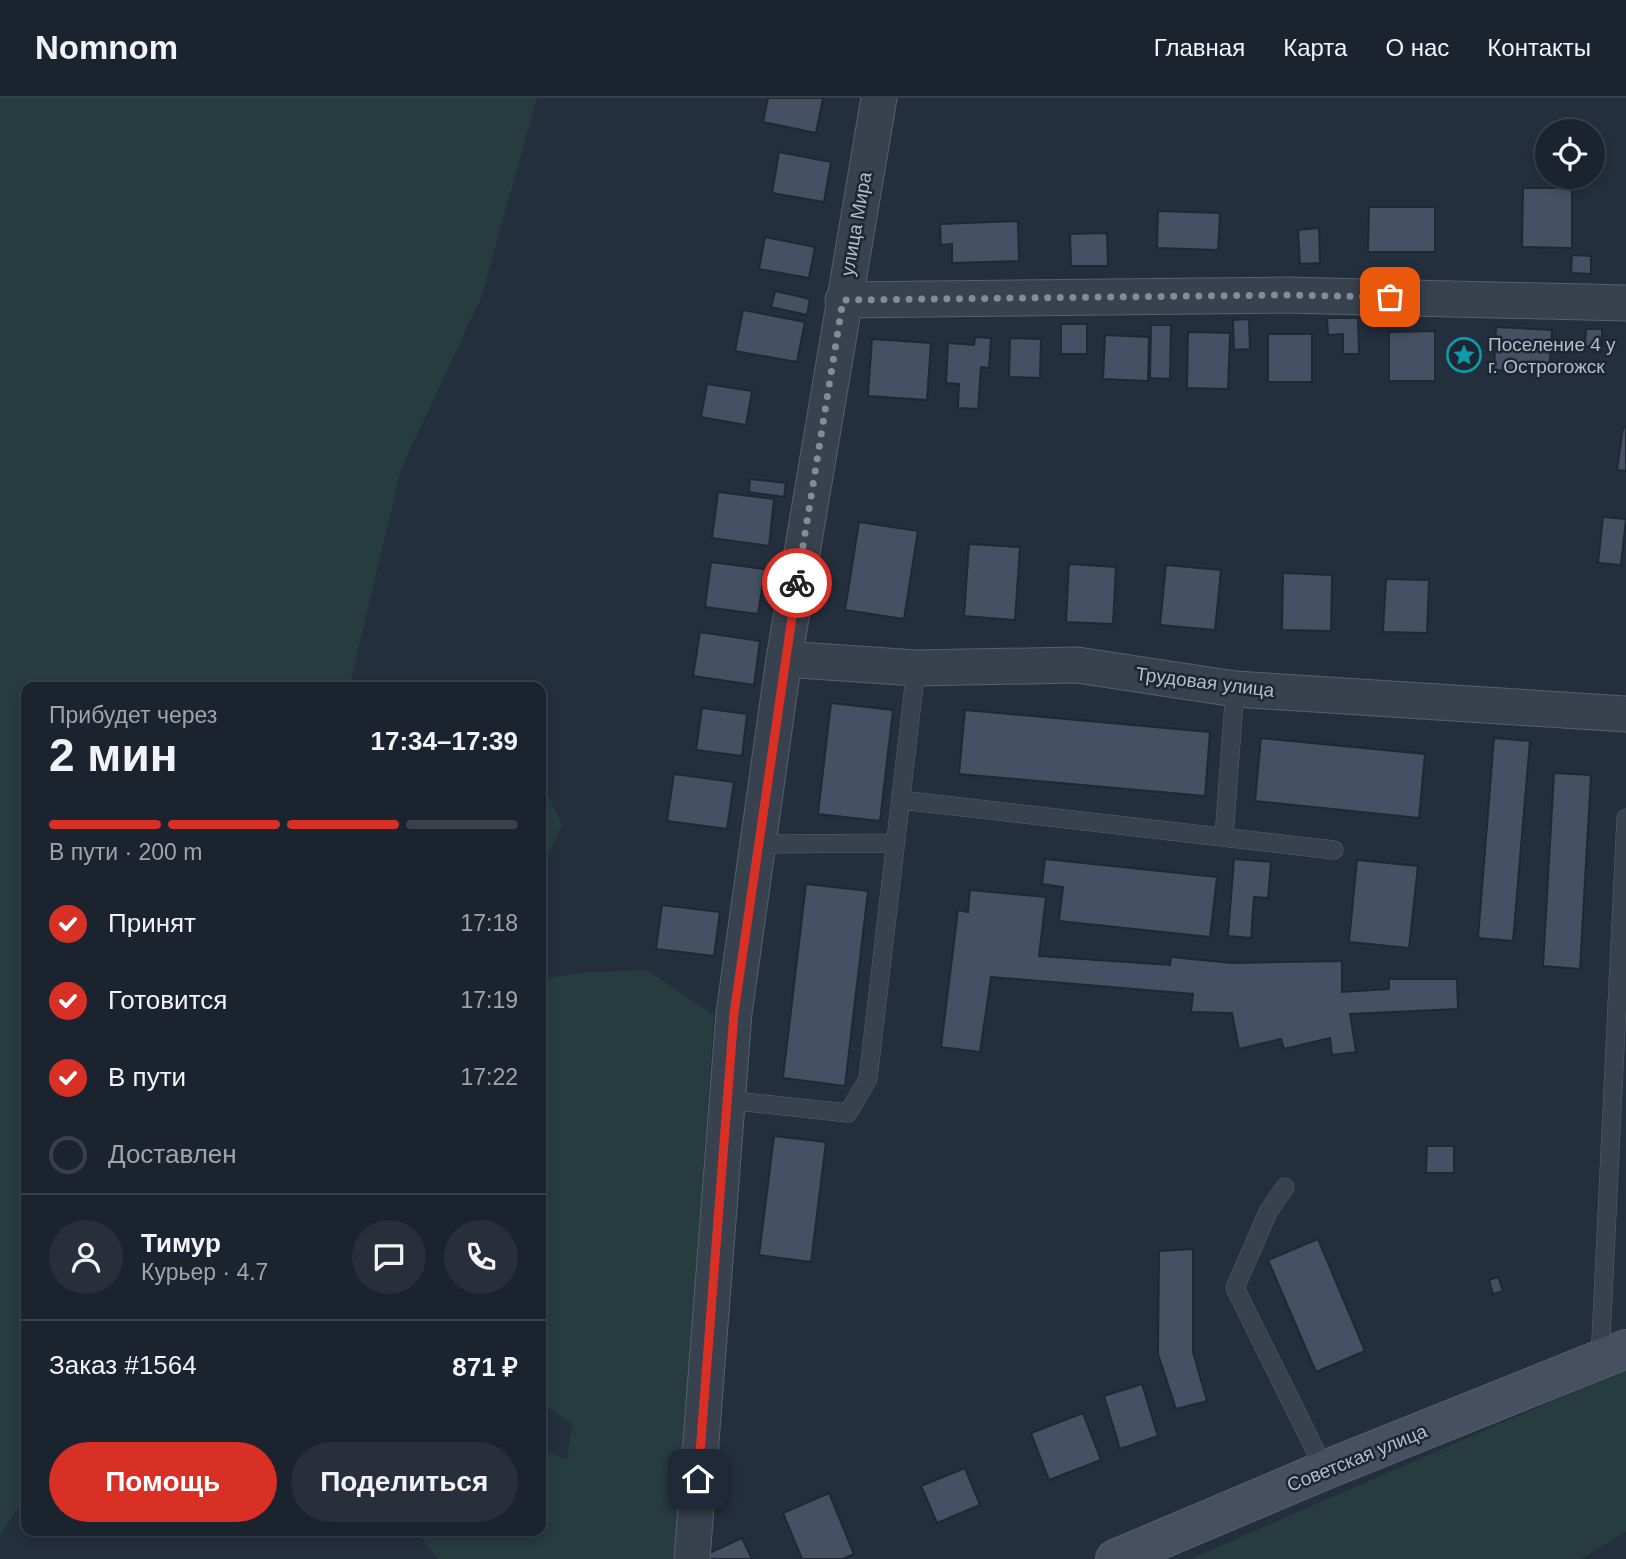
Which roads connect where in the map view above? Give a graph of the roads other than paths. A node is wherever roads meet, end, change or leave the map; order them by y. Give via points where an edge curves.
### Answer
1 (879, 98) edge
2 (843, 300) junction
3 (1626, 303) edge
4 (784, 659) junction
5 (916, 667) junction
6 (1235, 689) junction
7 (1626, 714) edge
8 (901, 800) junction
9 (1626, 818) edge
10 (1224, 837) junction
11 (896, 843) junction
12 (758, 844) junction
13 (1334, 850) dead end
14 (727, 1100) junction
15 (1285, 1187) dead end
16 (1613, 1354) edge
17 (1325, 1470) junction
18 (692, 1559) edge
19 (1115, 1559) edge

1 - 2 street, улица Мира
2 - 3 street via 1284,295
2 - 4 street, улица Мира
4 - 5 street, Трудовая улица
4 - 12 street, улица Мира
5 - 6 street, Трудовая улица via 1077,665
5 - 8 lane
6 - 7 street, Трудовая улица
6 - 10 lane
8 - 10 lane
8 - 11 lane
9 - 16 lane
10 - 13 lane
11 - 12 lane
11 - 14 lane via 868,1079 848,1114
12 - 14 street, улица Мира via 734,1013
14 - 18 street, улица Мира
15 - 17 lane via 1268,1212 1235,1288
16 - 17 main road, Советская улица
17 - 19 main road, Советская улица

